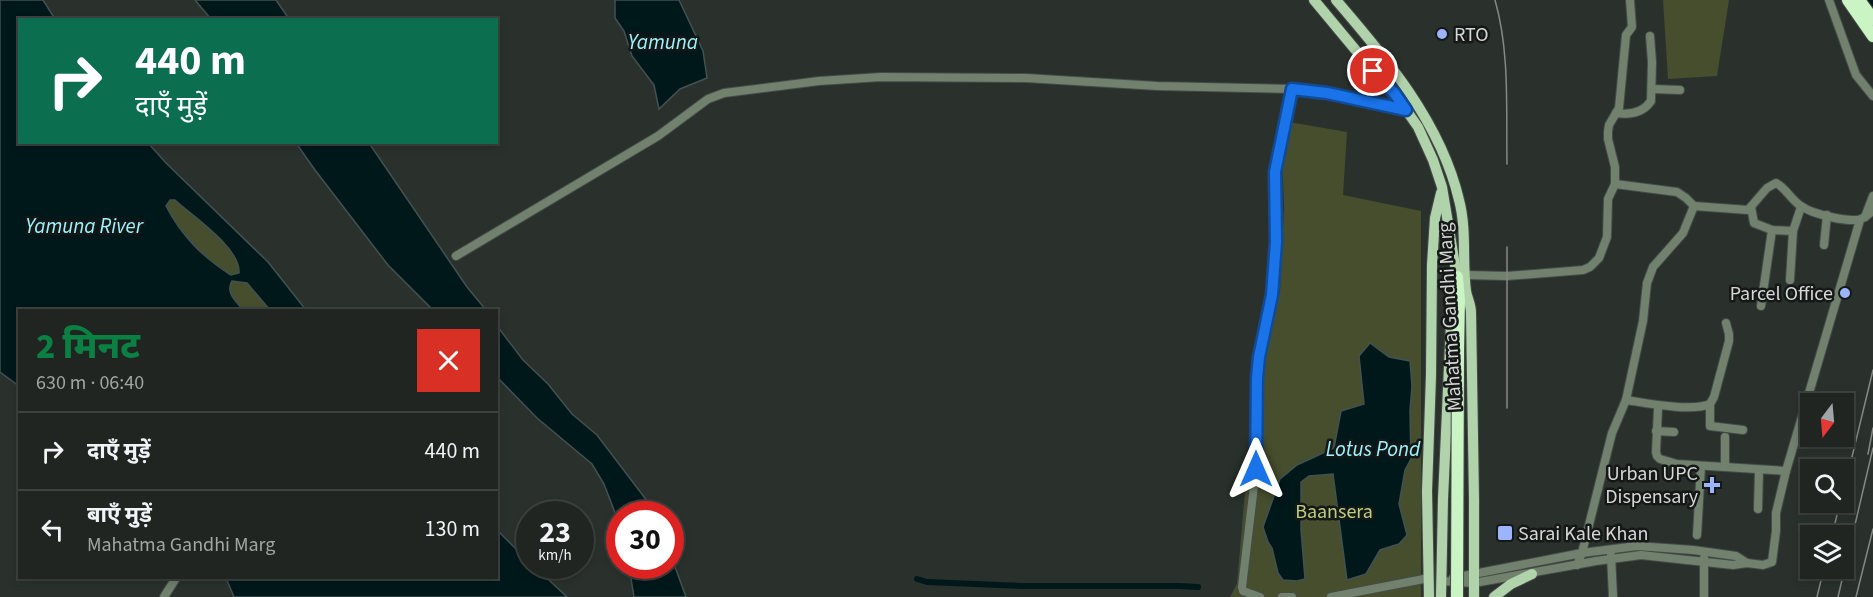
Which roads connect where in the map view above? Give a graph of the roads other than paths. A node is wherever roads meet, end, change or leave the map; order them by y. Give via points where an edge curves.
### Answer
1 (1314, 0) edge
2 (1336, 0) edge
3 (1629, 0) edge
4 (1829, 0) edge
5 (1848, 0) edge
6 (1859, 0) edge
7 (1873, 20) edge
8 (1650, 36) dead end
9 (1873, 36) edge
10 (1292, 89) junction
11 (1652, 89) junction
12 (1680, 90) dead end
13 (1873, 96) edge
14 (1406, 110) junction
15 (1616, 113) junction
16 (1615, 184) junction
17 (1443, 186) junction
18 (1873, 196) edge
19 (1694, 206) junction
20 (1751, 207) junction
21 (1801, 207) junction
22 (1873, 210) edge
23 (1827, 215) junction
24 (1862, 218) junction
25 (1772, 230) junction
26 (1793, 231) junction
27 (1824, 245) dead end
28 (456, 256) dead end
29 (1461, 276) junction
30 (1790, 280) dead end
31 (1466, 294) junction
32 (1761, 306) dead end
33 (1726, 322) dead end
34 (1462, 350) junction
35 (1626, 400) junction
36 (1710, 404) junction
37 (1658, 409) dead end
38 (1743, 430) dead end
39 (1656, 431) junction
40 (1674, 432) dead end
41 (1725, 437) dead end
42 (1701, 466) junction
43 (1725, 467) junction
44 (1759, 470) junction
45 (1786, 471) junction
46 (1443, 499) junction
47 (1474, 499) junction
48 (1758, 509) dead end
49 (1697, 535) dead end
50 (1612, 549) junction
51 (1703, 552) junction
52 (1582, 553) junction
53 (1611, 559) junction
54 (1704, 562) junction
55 (1747, 563) junction
56 (1577, 565) junction
57 (1532, 574) junction
58 (1429, 578) junction
59 (1474, 578) junction
60 (176, 579) edge
61 (1441, 581) junction
62 (164, 597) edge
63 (1260, 597) edge
64 (1282, 597) edge
65 (1292, 597) edge
66 (1331, 597) edge
67 (1430, 597) edge
68 (1441, 597) edge
69 (1457, 597) edge
70 (1466, 597) edge
71 (1474, 597) edge
72 (1494, 597) edge
73 (1613, 597) edge
74 (1704, 597) edge

1 - 14 main road, Mahatma Gandhi Marg
2 - 29 main road, Mahatma Gandhi Marg via 1404,85 1444,155 1463,219
3 - 15 street via 1632,27 1626,35
4 - 13 street via 1856,75
5 - 9 highway
6 - 7 highway
8 - 11 street
10 - 14 street
10 - 28 street via 1026,78 881,77 724,93 708,99 658,136
10 - 63 street via 1275,172 1272,295 1258,367 1256,469 1242,587 1243,591
11 - 12 street
11 - 15 street via 1646,107 1626,115
14 - 17 main road, Mahatma Gandhi Marg via 1418,127
15 - 16 street via 1608,132
16 - 19 street via 1677,192
16 - 29 street via 1608,199 1605,246 1590,267 1507,276
17 - 29 main road, Mahatma Gandhi Marg
17 - 58 main road via 1435,218 1432,265
18 - 24 street
19 - 20 street via 1743,211
19 - 35 street via 1683,233 1653,267 1647,283
20 - 21 street via 1776,183
20 - 25 street via 1754,223
21 - 23 street
21 - 26 street
22 - 24 street
23 - 24 street
23 - 27 street
24 - 45 street
25 - 26 street
25 - 32 street
26 - 30 street
29 - 31 main road, Mahatma Gandhi Marg
29 - 34 highway
29 - 46 main road, Mahatma Gandhi Marg via 1452,301
31 - 34 highway
31 - 47 main road, Mahatma Gandhi Marg via 1471,313
33 - 36 street via 1729,340
34 - 69 highway, bridge
34 - 70 highway
35 - 36 street via 1698,407
35 - 52 street via 1612,433
36 - 38 street via 1710,426
37 - 39 street
39 - 40 street
39 - 42 street via 1657,456 1666,462
41 - 43 street
42 - 43 street
42 - 49 street
43 - 44 street
44 - 45 street
44 - 48 street
45 - 55 street via 1776,513 1772,562
46 - 47 main road
46 - 61 main road, Mahatma Gandhi Marg
47 - 59 main road, Mahatma Gandhi Marg
50 - 51 street via 1650,546
50 - 52 street
50 - 53 street
51 - 54 street
51 - 55 street via 1736,556
52 - 56 street
52 - 59 street
53 - 54 street via 1652,554
53 - 56 street
53 - 73 street
54 - 55 street
54 - 74 street
56 - 57 street
57 - 59 street
57 - 72 main road
58 - 66 street
58 - 67 main road
59 - 61 street
59 - 71 main road, Mahatma Gandhi Marg
60 - 62 street
61 - 68 main road, Mahatma Gandhi Marg
64 - 65 street

